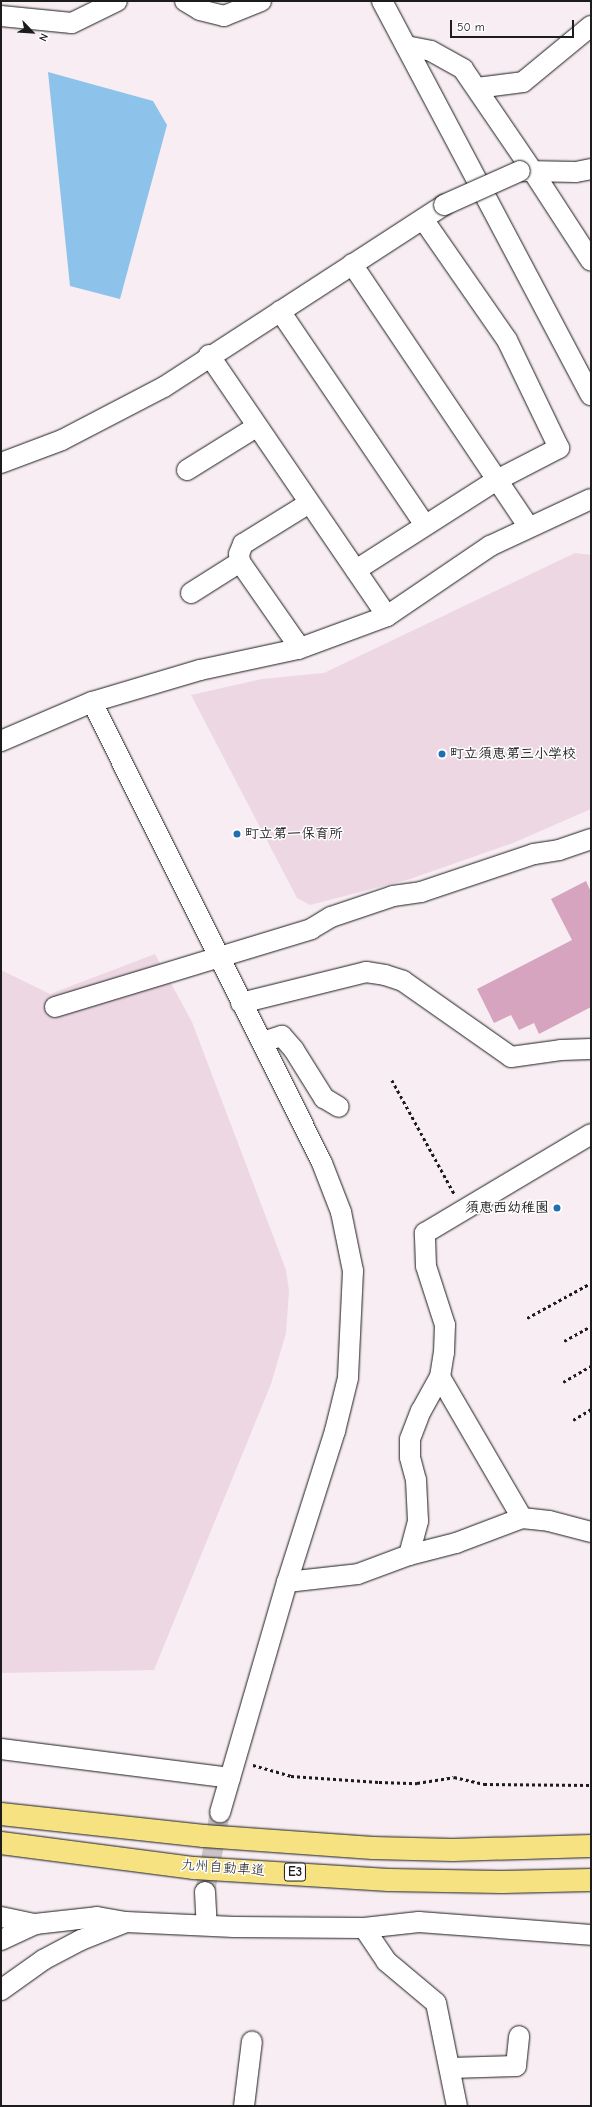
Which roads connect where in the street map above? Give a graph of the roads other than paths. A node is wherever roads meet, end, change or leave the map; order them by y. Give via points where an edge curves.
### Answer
1 (117, 1) edge
2 (185, 1) edge
3 (261, 1) edge
4 (382, 1) edge
5 (1, 16) edge
6 (591, 26) edge
7 (406, 46) junction
8 (477, 88) junction
9 (591, 169) edge
10 (526, 171) junction
11 (423, 219) junction
12 (588, 249) edge
13 (352, 264) junction
14 (280, 311) junction
15 (209, 355) junction
16 (591, 395) edge
17 (256, 427) junction
18 (1, 463) edge
19 (187, 470) dead end
20 (497, 480) junction
21 (591, 499) edge
22 (309, 503) junction
23 (425, 525) junction
24 (529, 527) junction
25 (240, 562) junction
26 (356, 570) junction
27 (191, 592) dead end
28 (387, 616) junction
29 (298, 649) junction
30 (92, 702) junction
31 (1, 741) edge
32 (591, 839) edge
33 (219, 958) junction
34 (241, 1003) junction
35 (55, 1007) dead end
36 (262, 1042) junction
37 (591, 1048) edge
38 (339, 1107) dead end
39 (591, 1134) edge
40 (440, 1377) junction
41 (522, 1518) junction
42 (591, 1532) edge
43 (408, 1555) junction
44 (287, 1582) junction
45 (1, 1750) edge
46 (232, 1769) junction
47 (220, 1812) tunnel mouth
48 (1, 1814) edge
49 (591, 1839) edge
50 (1, 1843) edge
51 (591, 1846) edge
52 (453, 1850) junction
53 (591, 1880) edge
54 (503, 1882) junction
55 (591, 1886) edge
56 (205, 1892) tunnel mouth
57 (1, 1917) edge
58 (126, 1922) junction
59 (35, 1924) junction
60 (207, 1925) junction
61 (364, 1928) junction
62 (591, 1935) edge
63 (1, 1940) edge
64 (1, 1990) edge
65 (519, 2036) dead end
66 (252, 2041) dead end
67 (450, 2068) junction
68 (244, 2106) edge
69 (456, 2106) edge

1 - 5 street via 72,23
2 - 3 street via 200,10 224,16
4 - 7 street
6 - 8 street via 523,82
7 - 8 street via 431,51 463,69
7 - 16 street
8 - 10 street
9 - 10 street via 576,172
10 - 11 street, bridge via 444,205
10 - 12 street
11 - 13 street
11 - 20 street via 507,340 559,448
13 - 14 street
13 - 20 street
14 - 15 street
14 - 23 street
15 - 17 street
15 - 18 street via 164,387 68,437
17 - 19 street
17 - 22 street
20 - 23 street
20 - 24 street
21 - 24 street
22 - 25 street via 243,544 239,554
22 - 26 street
23 - 26 street
24 - 28 street via 490,546
25 - 27 street
25 - 29 street
26 - 28 street
28 - 29 street
29 - 30 street via 200,670
30 - 31 street
30 - 33 street
32 - 33 street via 559,850 534,854 421,892 386,899 331,917 311,929
33 - 34 street
33 - 35 street
34 - 36 street
34 - 37 street via 366,972 403,981 511,1057
36 - 38 street via 282,1036 294,1050 324,1098
36 - 44 street via 322,1163 341,1212 353,1271 348,1378 335,1431
39 - 40 street via 434,1225 425,1233 426,1266 445,1325
40 - 41 street
40 - 43 street via 421,1410 410,1439 418,1521
41 - 42 street via 549,1521
41 - 43 street via 456,1543
43 - 44 street via 358,1574
44 - 46 street
45 - 46 street
46 - 47 street
48 - 52 highway, E3 via 204,1836 373,1848
49 - 52 highway
50 - 54 highway, 九州自動車道 / E3 via 194,1868 389,1880
51 - 52 highway, E3
53 - 54 highway, 九州自動車道 / E3
54 - 55 highway
56 - 60 street
57 - 59 street
58 - 59 street via 97,1917
58 - 60 street
58 - 64 street via 50,1956
59 - 63 street
60 - 61 street
61 - 62 street via 419,1922
61 - 67 street via 386,1961 436,2003
65 - 67 street via 516,2066
66 - 68 street
67 - 69 street

